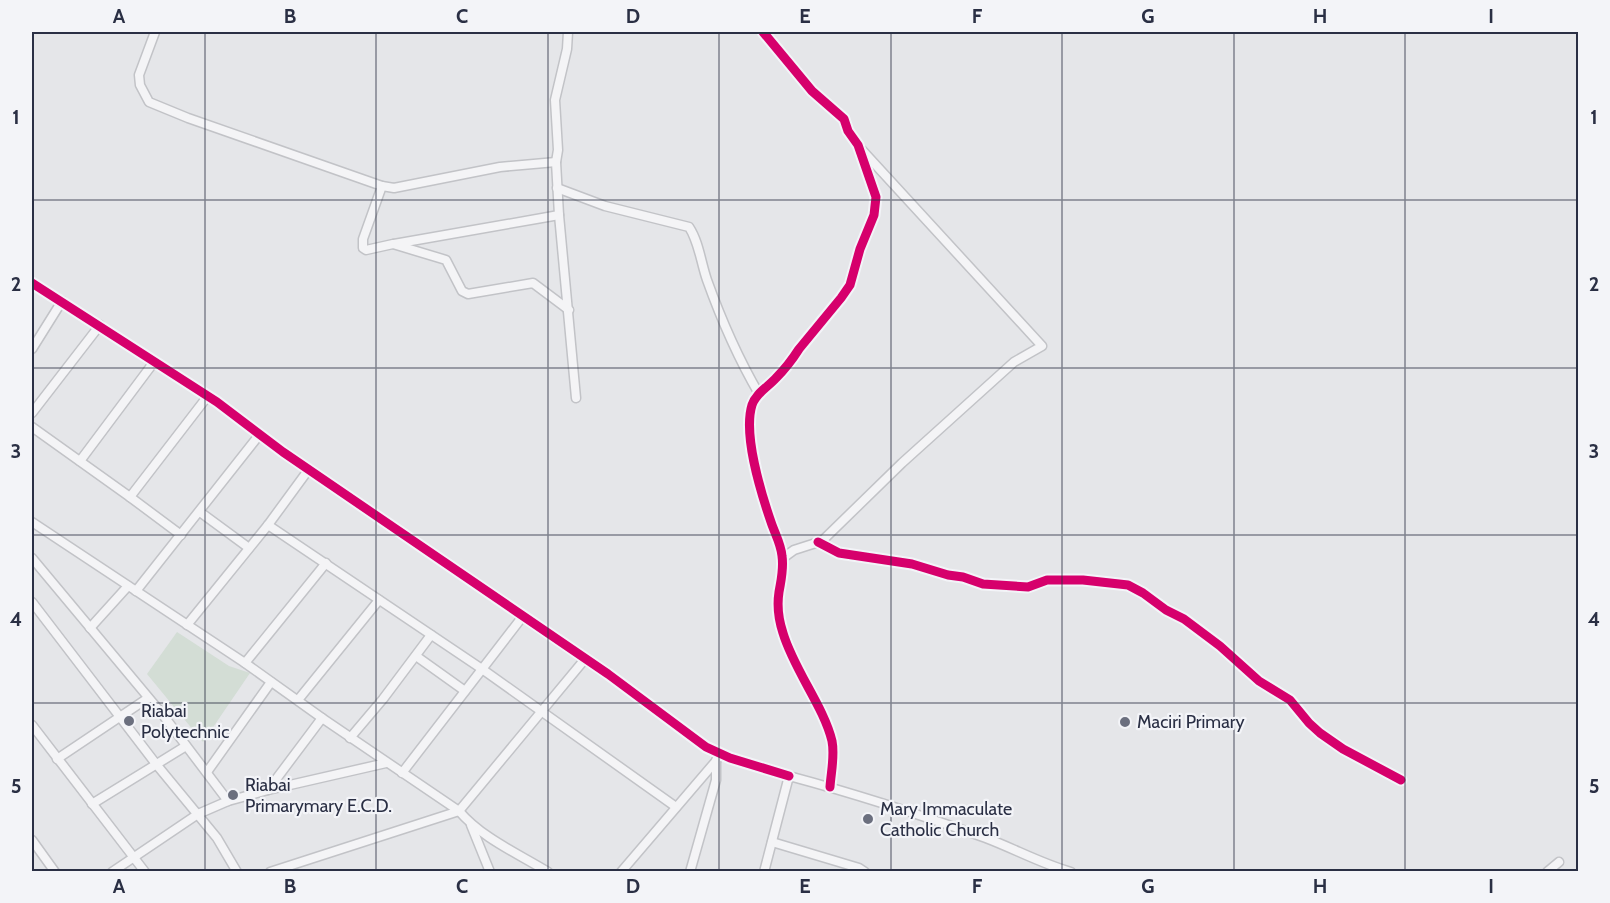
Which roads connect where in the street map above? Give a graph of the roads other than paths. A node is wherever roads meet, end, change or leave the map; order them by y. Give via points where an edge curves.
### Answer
1 (155, 32) edge
2 (568, 32) edge
3 (763, 32) edge
4 (858, 145) junction
5 (556, 162) junction
6 (382, 186) junction
7 (557, 188) junction
8 (559, 215) junction
9 (393, 244) junction
10 (32, 282) edge
11 (62, 301) junction
12 (569, 310) junction
13 (100, 325) junction
14 (32, 349) edge
15 (154, 362) junction
16 (759, 394) junction
17 (207, 397) junction
18 (576, 398) dead end
19 (32, 413) edge
20 (32, 427) edge
21 (260, 434) junction
22 (80, 461) junction
23 (309, 470) junction
24 (130, 497) junction
25 (200, 512) junction
26 (32, 522) edge
27 (268, 525) junction
28 (182, 535) junction
29 (818, 542) junction
30 (249, 548) junction
31 (32, 558) edge
32 (783, 558) junction
33 (326, 563) junction
34 (128, 586) junction
35 (136, 591) junction
36 (380, 600) junction
37 (32, 602) edge
38 (523, 616) junction
39 (187, 625) junction
40 (90, 628) junction
41 (431, 635) junction
42 (416, 656) junction
43 (585, 659) junction
44 (244, 663) junction
45 (482, 669) junction
46 (271, 682) junction
47 (465, 691) junction
48 (148, 698) junction
49 (298, 700) junction
50 (542, 711) junction
51 (120, 717) junction
52 (322, 718) junction
53 (32, 725) edge
54 (41, 738) junction
55 (350, 738) junction
56 (32, 744) edge
57 (186, 746) junction
58 (718, 757) junction
59 (57, 759) junction
60 (386, 763) junction
61 (156, 765) junction
62 (207, 772) junction
63 (402, 773) junction
64 (789, 776) junction
65 (1401, 780) dead end
66 (830, 787) junction
67 (268, 790) junction
68 (228, 801) junction
69 (92, 804) junction
70 (676, 807) junction
71 (459, 811) junction
72 (198, 814) junction
73 (470, 824) junction
74 (32, 840) edge
75 (772, 842) junction
76 (134, 857) junction
77 (1559, 862) dead end
78 (54, 872) edge
79 (112, 872) edge
80 (146, 872) edge
81 (237, 872) edge
82 (270, 872) edge
83 (490, 872) edge
84 (548, 872) edge
85 (621, 872) edge
86 (690, 872) edge
87 (764, 872) edge
88 (865, 872) edge
89 (1071, 872) edge
90 (1547, 872) edge

1 - 6 street via 139,75 149,102
2 - 5 street via 555,100
3 - 4 street via 812,91 844,119
4 - 16 street via 876,197 850,285 792,360
4 - 29 street via 1042,346 1014,362
5 - 6 street via 500,167 404,186
5 - 7 street
6 - 9 street via 362,244 366,250
7 - 8 street
7 - 16 street via 605,206 689,227 719,313
8 - 9 street
8 - 12 street
9 - 12 street via 446,260 465,293 533,283
10 - 11 street
11 - 13 street
11 - 14 street
12 - 18 street
13 - 15 street
13 - 19 street
15 - 17 street
15 - 22 street
16 - 32 street via 752,405 750,429 760,488
17 - 21 street
17 - 24 street
20 - 22 street
21 - 23 street
21 - 25 street
22 - 24 street
23 - 27 street
23 - 38 street
24 - 28 street
25 - 28 street
25 - 30 street
26 - 34 street
27 - 30 street
27 - 33 street
28 - 35 street
29 - 32 street
29 - 65 street via 839,553 912,564 983,584 1028,587 1047,580 1083,580 1128,585 1220,646 1259,681 1290,700 1320,733
30 - 39 street
31 - 40 street
32 - 66 street via 778,608 782,632 832,742
33 - 36 street
33 - 44 street
34 - 35 street
34 - 40 street
35 - 39 street
36 - 41 street
36 - 49 street
37 - 51 street
38 - 43 street
38 - 45 street
39 - 44 street
40 - 48 street
41 - 42 street
41 - 45 street
42 - 47 street
42 - 55 street
43 - 50 street
43 - 58 street
44 - 46 street
45 - 47 street
45 - 50 street
46 - 49 street
46 - 62 street
47 - 63 street
48 - 51 street
48 - 57 street
49 - 52 street
50 - 70 street
50 - 71 street
51 - 59 street
51 - 61 street
52 - 55 street
52 - 67 street
53 - 54 street
54 - 56 street
54 - 59 street
55 - 60 street
57 - 61 street
57 - 62 street
58 - 64 street
58 - 70 street
58 - 86 street via 716,780
59 - 69 street
60 - 63 street
60 - 67 street
61 - 69 street
61 - 72 street
62 - 68 street
63 - 71 street
64 - 66 street
64 - 75 street
66 - 89 street via 989,839
67 - 68 street
68 - 72 street
69 - 76 street
70 - 85 street
71 - 73 street
71 - 82 street
72 - 76 street
72 - 81 street
73 - 83 street
73 - 84 street
74 - 78 street
75 - 87 street
75 - 88 street
76 - 79 street
76 - 80 street
77 - 90 street

